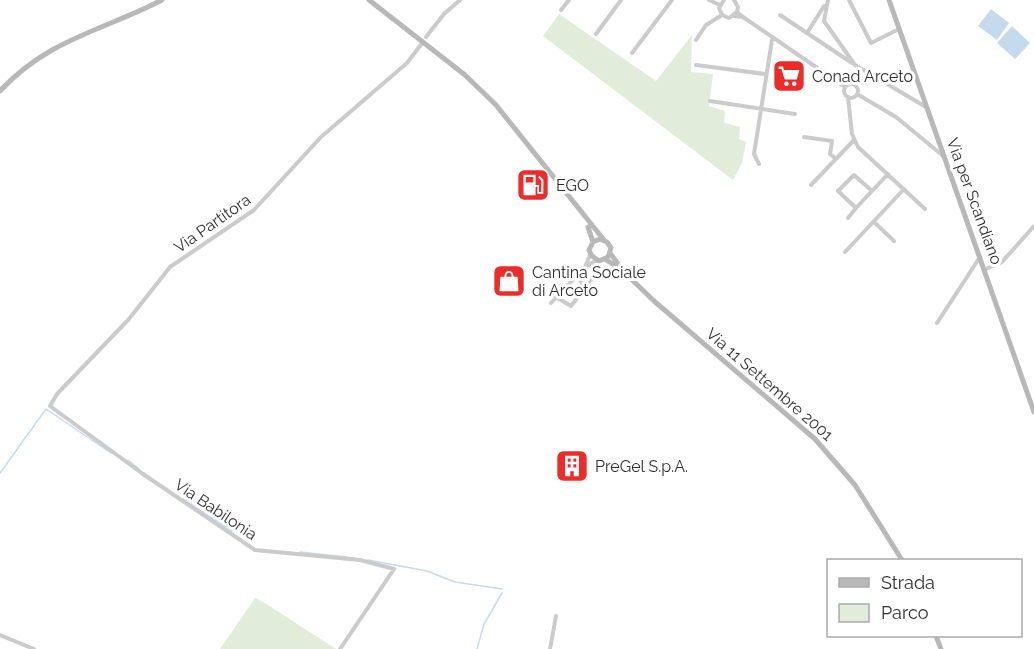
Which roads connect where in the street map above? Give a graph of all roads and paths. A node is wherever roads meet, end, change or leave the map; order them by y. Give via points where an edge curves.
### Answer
1 (162, 0) edge
2 (369, 0) edge
3 (460, 0) edge
4 (569, 0) edge
5 (621, 0) edge
6 (672, 0) edge
7 (709, 0) edge
8 (724, 0) edge
9 (734, 0) edge
10 (849, 0) edge
11 (889, 0) edge
12 (827, 2) edge
13 (720, 5) junction
14 (561, 10) dead end
15 (735, 14) junction
16 (722, 15) junction
17 (780, 15) dead end
18 (899, 29) junction
19 (807, 33) junction
20 (596, 34) dead end
21 (425, 39) junction
22 (696, 40) dead end
23 (772, 40) junction
24 (632, 53) dead end
25 (696, 65) dead end
26 (855, 65) junction
27 (861, 69) junction
28 (765, 74) junction
29 (854, 84) junction
30 (845, 87) junction
31 (0, 92) edge
32 (857, 94) junction
33 (848, 97) junction
34 (710, 101) dead end
35 (761, 108) junction
36 (927, 108) junction
37 (795, 114) dead end
38 (936, 134) junction
39 (804, 137) dead end
40 (854, 140) junction
41 (927, 141) junction
42 (945, 158) junction
43 (836, 159) junction
44 (759, 164) dead end
45 (888, 174) junction
46 (811, 185) dead end
47 (904, 189) junction
48 (872, 191) junction
49 (856, 208) junction
50 (925, 209) dead end
51 (848, 218) dead end
52 (585, 220) junction
53 (874, 222) junction
54 (1034, 226) edge
55 (604, 240) junction
56 (894, 240) dead end
57 (593, 242) junction
58 (845, 252) dead end
59 (610, 253) junction
60 (590, 255) junction
61 (981, 257) junction
62 (597, 260) junction
63 (604, 260) junction
64 (585, 267) junction
65 (986, 269) junction
66 (624, 272) junction
67 (577, 277) junction
68 (593, 277) dead end
69 (585, 286) junction
70 (556, 297) junction
71 (551, 303) dead end
72 (937, 323) dead end
73 (1034, 394) edge
74 (1031, 404) junction
75 (50, 408) joint
76 (1034, 412) edge
77 (901, 559) edge
78 (556, 616) dead end
79 (0, 635) edge
80 (34, 649) edge
81 (340, 649) edge
82 (550, 649) edge

1 - 31 main road via 67,40 28,65
2 - 21 main road, Via 11 Settembre 2001
3 - 21 street, Via Partitora
4 - 14 street
5 - 20 street
6 - 24 street
7 - 13 street
8 - 13 street
9 - 15 street via 738,7
10 - 18 street via 871,43
11 - 18 main road, Via per Scandiano
12 - 19 street
12 - 26 street via 824,21
13 - 16 street
15 - 16 street
15 - 23 street
16 - 22 street via 706,25
17 - 19 street
18 - 36 main road, Via per Scandiano
19 - 26 street
21 - 52 main road, Via 11 Settembre 2001 via 510,119
21 - 75 street, Via Partitora via 407,63 321,137 254,210 170,267 129,319 57,394
23 - 28 street
23 - 30 street
25 - 28 street
26 - 27 street
27 - 29 street
27 - 36 street
28 - 35 street
29 - 30 street
29 - 32 street
30 - 33 street
32 - 33 street
32 - 41 street
33 - 40 street
34 - 35 street
35 - 37 street
35 - 44 street via 754,154
36 - 38 main road, Via per Scandiano
38 - 41 street
38 - 42 main road, Via per Scandiano
39 - 43 street via 832,141 830,154
40 - 43 street
40 - 45 street
41 - 42 street
42 - 61 main road, Via per Scandiano
43 - 46 street
45 - 47 street
45 - 48 street
47 - 50 street
47 - 53 street
48 - 49 street
48 - 49 street via 854,175 838,191
49 - 51 street
52 - 55 main road, Via 11 Settembre 2001
52 - 57 main road, Via 11 Settembre 2001
53 - 56 street
53 - 58 street
54 - 65 street via 1002,262
55 - 57 main road
55 - 59 main road, Via 11 Settembre 2001
57 - 60 main road
59 - 63 main road
59 - 66 main road, Via 11 Settembre 2001
60 - 62 main road
60 - 64 street
61 - 65 main road, Via per Scandiano
61 - 72 street
62 - 63 main road
62 - 64 street
63 - 66 main road, Via 11 Settembre 2001
64 - 67 street
65 - 74 main road, Via per Scandiano
66 - 77 main road, Via 11 Settembre 2001 via 815,439 855,485
67 - 69 street
67 - 70 street
68 - 69 street
69 - 70 street via 571,306
70 - 71 street
73 - 74 street
74 - 76 main road, Via per Scandiano
75 - 81 street, Via Babilonia via 255,550 360,560 394,569
78 - 82 street
79 - 80 street

